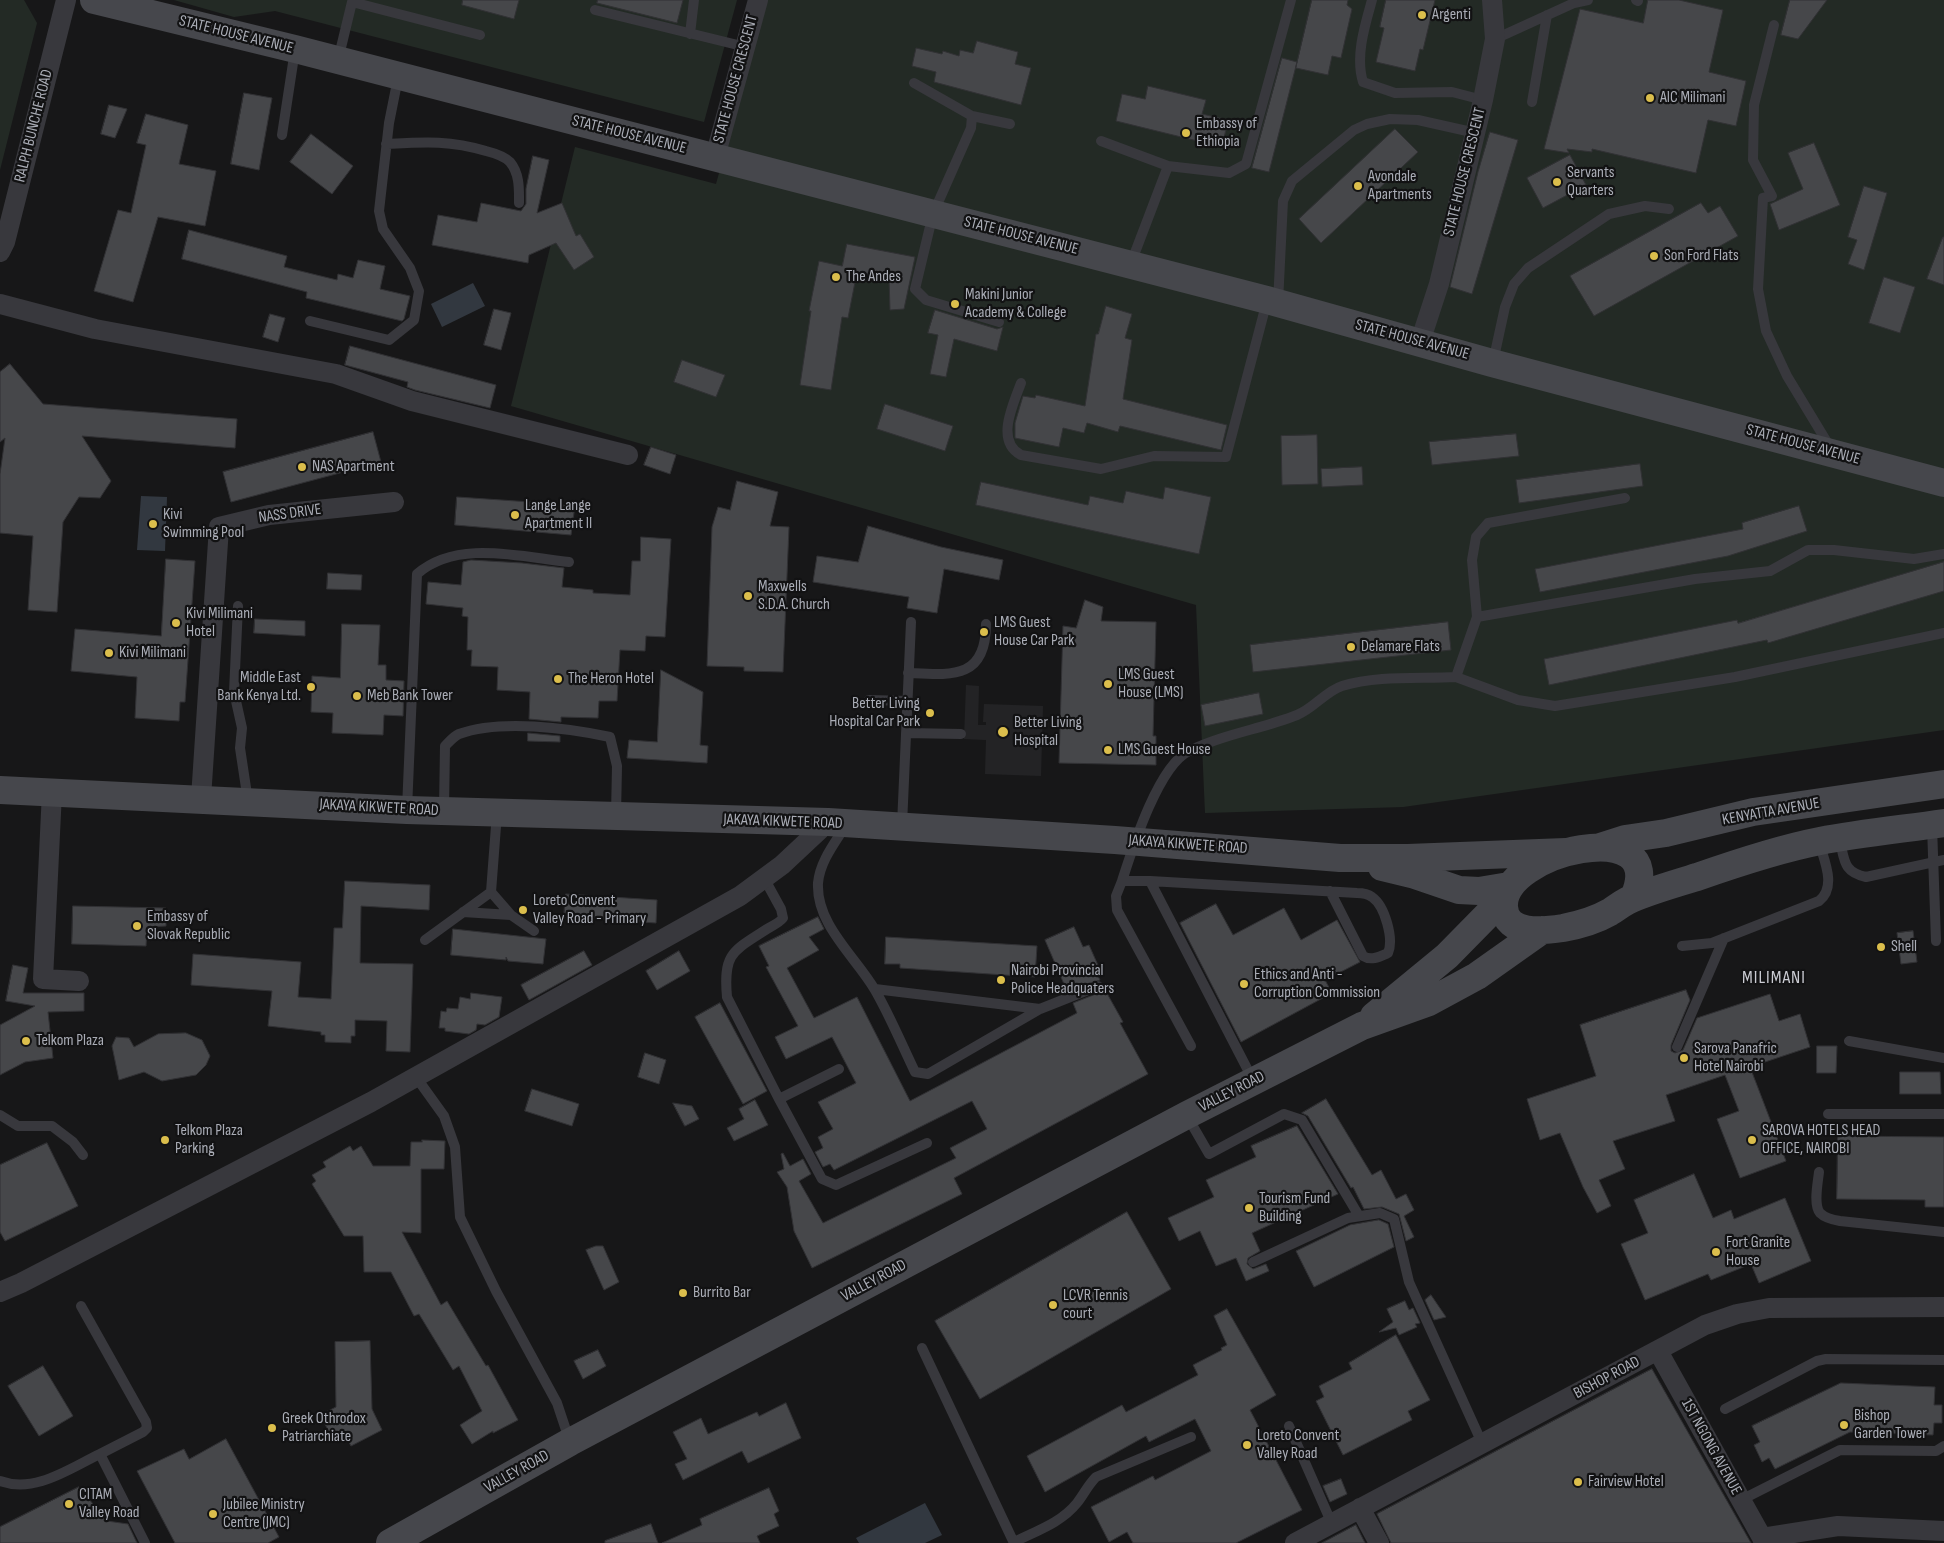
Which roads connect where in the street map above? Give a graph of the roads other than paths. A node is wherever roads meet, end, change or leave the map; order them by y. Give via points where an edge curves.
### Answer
1 (66, 0) edge
2 (94, 0) edge
3 (694, 0) edge
4 (758, 0) edge
5 (1292, 0) edge
6 (1372, 0) edge
7 (1492, 0) edge
8 (1588, 0) edge
9 (352, 1) edge
10 (167, 9) edge
11 (594, 10) dead end
12 (1547, 15) junction
13 (1774, 25) dead end
14 (690, 34) junction
15 (480, 35) dead end
16 (1495, 39) junction
17 (746, 47) junction
18 (295, 49) junction
19 (338, 61) junction
20 (398, 77) junction
21 (914, 83) dead end
22 (1483, 100) junction
23 (1532, 102) dead end
24 (972, 116) junction
25 (1010, 124) dead end
26 (1476, 133) junction
27 (282, 135) dead end
28 (1101, 141) dead end
29 (386, 144) junction
30 (715, 157) junction
31 (1168, 166) junction
32 (519, 203) dead end
33 (1669, 209) dead end
34 (933, 214) junction
35 (0, 252) edge
36 (1131, 264) junction
37 (1273, 302) junction
38 (0, 304) edge
39 (310, 321) dead end
40 (999, 322) dead end
41 (1420, 342) junction
42 (1492, 363) junction
43 (1021, 383) dead end
44 (1833, 452) junction
45 (628, 455) dead end
46 (1944, 484) edge
47 (1625, 498) dead end
48 (394, 502) dead end
49 (1944, 554) edge
50 (569, 562) dead end
51 (238, 606) dead end
52 (1477, 617) junction
53 (911, 622) dead end
54 (986, 624) dead end
55 (1944, 633) edge
56 (908, 673) junction
57 (1456, 677) junction
58 (869, 700) dead end
59 (907, 701) junction
60 (906, 733) junction
61 (961, 734) dead end
62 (1944, 784) edge
63 (0, 790) edge
64 (52, 792) junction
65 (1887, 793) junction
66 (201, 798) junction
67 (248, 802) junction
68 (407, 810) junction
69 (444, 811) junction
70 (497, 812) junction
71 (616, 816) junction
72 (837, 823) junction
73 (1938, 824) edge
74 (902, 828) junction
75 (1892, 830) junction
76 (1829, 839) junction
77 (1133, 841) junction
78 (1600, 847) junction
79 (1566, 852) junction
80 (1340, 858) junction
81 (1939, 861) edge
82 (764, 878) junction
83 (1122, 881) junction
84 (1150, 881) junction
85 (1330, 891) junction
86 (491, 892) junction
87 (1507, 892) junction
88 (1634, 898) junction
89 (463, 912) junction
90 (511, 915) junction
91 (1542, 930) junction
92 (534, 931) dead end
93 (1724, 938) junction
94 (426, 940) dead end
95 (1936, 941) dead end
96 (1682, 946) dead end
97 (79, 981) dead end
98 (1098, 986) dead end
99 (875, 989) junction
100 (1040, 1009) junction
101 (1362, 1026) junction
102 (1848, 1041) dead end
103 (1191, 1046) dead end
104 (1678, 1047) dead end
105 (1944, 1058) edge
106 (839, 1069) dead end
107 (416, 1077) junction
108 (1254, 1081) junction
109 (779, 1099) junction
110 (1828, 1114) dead end
111 (1944, 1114) edge
112 (0, 1115) edge
113 (1187, 1115) junction
114 (927, 1144) dead end
115 (83, 1154) dead end
116 (1819, 1172) dead end
117 (1359, 1216) junction
118 (1944, 1232) edge
119 (1253, 1262) dead end
120 (0, 1292) edge
121 (81, 1306) dead end
122 (1944, 1307) edge
123 (922, 1348) dead end
124 (1658, 1351) junction
125 (1944, 1360) edge
126 (1725, 1409) dead end
127 (1289, 1426) dead end
128 (1191, 1437) dead end
129 (570, 1442) junction
130 (1482, 1443) junction
131 (1944, 1446) edge
132 (100, 1454) junction
133 (0, 1481) edge
134 (1740, 1500) junction
135 (1360, 1508) junction
136 (1332, 1524) junction
137 (1944, 1532) edge
138 (1763, 1540) edge
139 (1014, 1542) edge
140 (145, 1543) edge
141 (390, 1543) edge
142 (1296, 1543) edge
143 (1379, 1543) edge

1 - 35 street, RALPH BUNCHE ROAD
2 - 10 main road, STATE HOUSE AVENUE
3 - 14 lane
4 - 17 street, STATE HOUSE CRESCENT
5 - 31 lane via 1246,164 1229,172
6 - 22 lane via 1362,43 1360,72 1363,82 1395,93 1452,92
7 - 16 street, STATE HOUSE CRESCENT
8 - 12 lane
9 - 15 lane
9 - 19 lane
10 - 18 main road, STATE HOUSE AVENUE
11 - 14 lane
12 - 16 lane
12 - 23 lane
13 - 44 lane via 1754,105 1753,160 1772,196 1763,198 1758,289 1766,331 1787,376
14 - 17 lane
16 - 22 street, STATE HOUSE CRESCENT
17 - 30 street, STATE HOUSE CRESCENT
18 - 19 main road, STATE HOUSE AVENUE
18 - 27 lane
19 - 20 main road, STATE HOUSE AVENUE
20 - 29 lane
20 - 30 main road, STATE HOUSE AVENUE
21 - 24 lane
22 - 26 street, STATE HOUSE CRESCENT
24 - 25 lane
24 - 34 lane via 970,128
26 - 37 lane via 1418,120 1390,119 1367,124 1354,130 1292,181 1283,201
26 - 41 street, STATE HOUSE CRESCENT via 1439,284
28 - 31 lane
29 - 32 lane via 440,141 464,144 499,155 510,162 518,179
29 - 39 lane via 380,211 383,229 410,268 419,291 414,320 389,340
30 - 34 main road, STATE HOUSE AVENUE
31 - 36 lane
33 - 42 lane via 1645,206 1608,214 1528,268 1514,284 1508,299
34 - 36 main road, STATE HOUSE AVENUE
34 - 40 lane via 915,289 926,300
36 - 37 main road, STATE HOUSE AVENUE
37 - 41 main road, STATE HOUSE AVENUE
37 - 43 lane via 1226,457 1154,456 1101,469 1021,455 1012,450 1009,443 1008,418
38 - 45 street via 96,329 336,374 412,401
41 - 42 main road, STATE HOUSE AVENUE
42 - 44 main road, STATE HOUSE AVENUE
44 - 46 main road, STATE HOUSE AVENUE
47 - 52 lane via 1488,523 1476,537 1472,560
48 - 66 street, NASS DRIVE via 269,515 219,527
49 - 52 lane via 1914,560 1808,550 1770,571 1694,579
50 - 68 lane via 466,554 443,558 417,574
51 - 67 lane via 234,692 242,728 240,748
52 - 57 lane
53 - 56 lane
54 - 56 lane via 985,647 965,671 948,675
55 - 57 lane via 1735,677 1555,706 1518,700
56 - 59 lane
57 - 77 lane via 1372,680 1340,687 1298,715 1232,734 1187,752 1168,771
58 - 59 lane
59 - 60 lane
60 - 61 lane
60 - 74 lane
62 - 65 main road, KENYATTA AVENUE
63 - 64 main road, JAKAYA KIKWETE ROAD
64 - 66 main road, JAKAYA KIKWETE ROAD
64 - 97 street via 43,979
65 - 75 main road
65 - 78 main road, KENYATTA AVENUE via 1753,812
66 - 67 main road, JAKAYA KIKWETE ROAD
67 - 68 main road, JAKAYA KIKWETE ROAD
68 - 69 main road, JAKAYA KIKWETE ROAD
69 - 70 main road, JAKAYA KIKWETE ROAD
69 - 71 lane via 445,746 458,734 496,726 576,730 610,737 616,766
70 - 71 main road, JAKAYA KIKWETE ROAD
70 - 86 lane
71 - 72 main road, JAKAYA KIKWETE ROAD
72 - 74 main road, JAKAYA KIKWETE ROAD
72 - 82 street
72 - 99 lane via 818,885 823,910 835,934
73 - 75 main road
73 - 81 lane
74 - 77 main road, JAKAYA KIKWETE ROAD
75 - 76 main road
76 - 81 lane via 1854,875 1866,877
76 - 88 main road via 1744,861
76 - 93 lane via 1829,882 1823,898
77 - 80 main road, JAKAYA KIKWETE ROAD
77 - 83 lane
78 - 79 main road
78 - 88 main road via 1630,856 1636,864 1640,880
79 - 80 main road, JAKAYA KIKWETE ROAD
79 - 87 main road, VALLEY ROAD via 1535,867
80 - 87 main road via 1416,875 1459,890
81 - 95 lane
82 - 107 street via 740,896
82 - 109 lane via 783,918 734,951 725,978 727,997
83 - 84 lane
83 - 103 lane via 1116,896 1117,910
84 - 85 lane
84 - 108 lane
85 - 85 lane via 1363,956 1376,958 1388,953 1392,944 1390,933 1382,910 1373,897
86 - 89 lane
86 - 90 lane
87 - 91 main road via 1504,910 1508,920 1523,929
87 - 101 main road, VALLEY ROAD via 1447,956
88 - 91 main road via 1588,922
89 - 90 lane
89 - 94 lane
90 - 92 lane
91 - 101 main road, VALLEY ROAD via 1477,976 1429,1002
93 - 96 lane via 1712,943
93 - 104 lane
98 - 100 lane
99 - 100 lane
99 - 100 lane via 915,1072 928,1074
101 - 108 main road, VALLEY ROAD
102 - 105 lane
106 - 109 lane
107 - 120 street
107 - 129 lane via 444,1116 455,1147 460,1217 557,1403
108 - 113 main road, VALLEY ROAD
109 - 114 lane via 822,1179 836,1184
110 - 111 lane
112 - 115 lane via 18,1126 52,1126 74,1142
113 - 117 lane via 1209,1154 1284,1114 1302,1120
113 - 129 main road, VALLEY ROAD
116 - 118 lane via 1817,1206 1820,1213 1828,1218
117 - 119 lane via 1348,1218
117 - 130 lane via 1380,1213 1394,1219 1409,1282
121 - 132 lane via 147,1428
122 - 124 street, BISHOP ROAD via 1769,1308 1737,1314 1705,1326
123 - 139 lane
124 - 130 street, BISHOP ROAD
124 - 134 street, 1ST NGONG AVENUE
125 - 126 lane via 1817,1361
127 - 136 lane
128 - 139 lane via 1096,1477 1061,1520
129 - 141 main road, VALLEY ROAD
130 - 135 street, BISHOP ROAD
131 - 134 lane via 1936,1451 1840,1450
132 - 133 lane via 34,1484 19,1486
132 - 140 lane
134 - 138 street, 1ST NGONG AVENUE
135 - 136 street, BISHOP ROAD
135 - 143 street
136 - 142 street, BISHOP ROAD
137 - 138 street via 1838,1526

